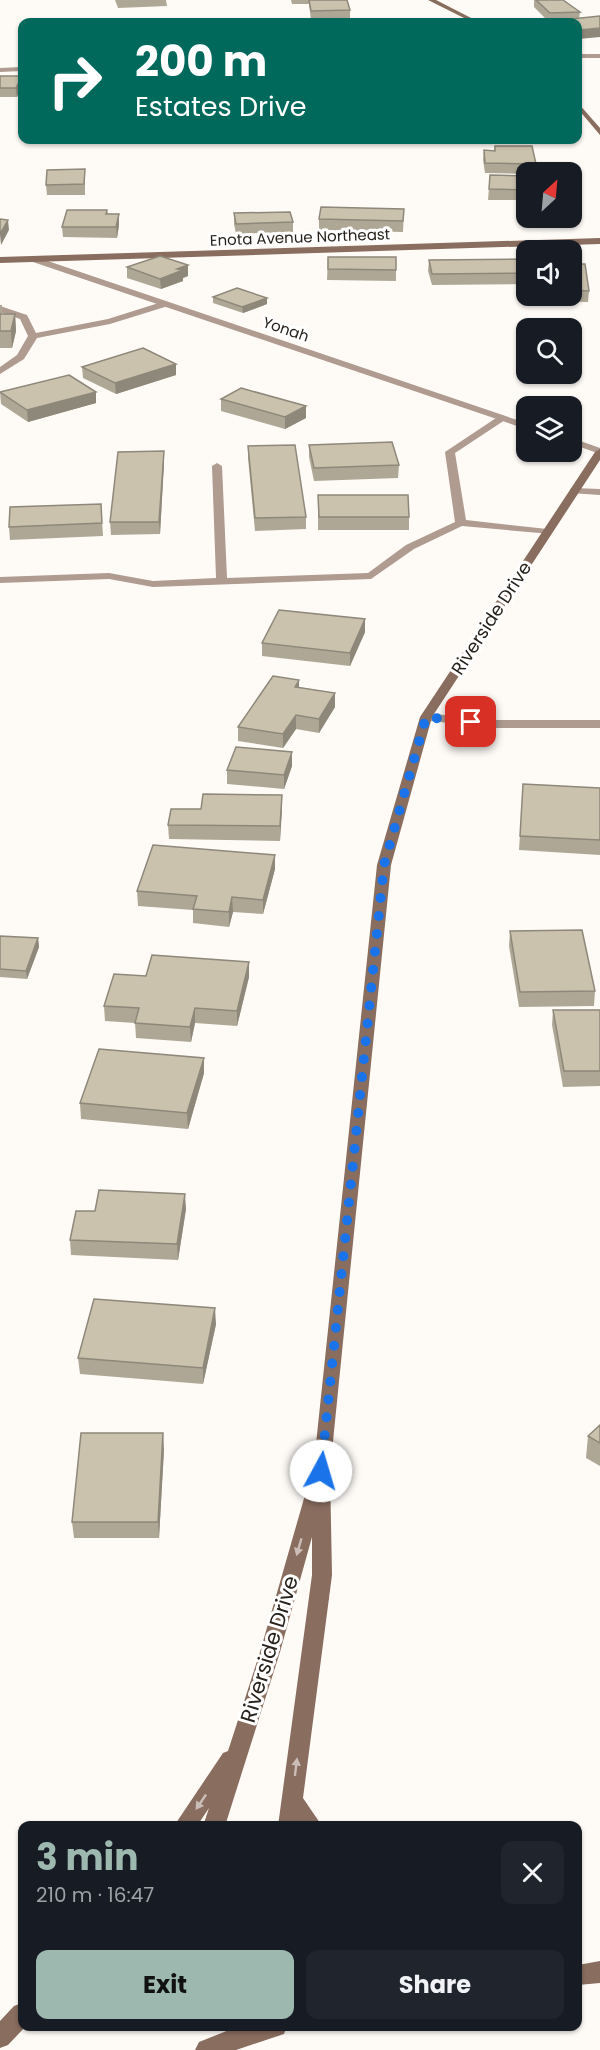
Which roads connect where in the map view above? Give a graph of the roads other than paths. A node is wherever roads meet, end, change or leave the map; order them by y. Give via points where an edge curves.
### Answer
1 (431, 0) edge
2 (468, 18) edge
3 (582, 56) edge
4 (600, 56) edge
5 (18, 69) edge
6 (0, 70) edge
7 (582, 110) edge
8 (600, 133) edge
9 (600, 241) edge
10 (36, 260) junction
11 (0, 261) edge
12 (165, 304) junction
13 (0, 309) edge
14 (33, 336) junction
15 (0, 371) edge
16 (503, 418) junction
17 (516, 423) edge
18 (582, 445) edge
19 (600, 452) edge
20 (217, 466) dead end
21 (574, 491) junction
22 (600, 492) edge
23 (461, 523) junction
24 (547, 532) junction
25 (0, 580) edge
26 (222, 581) junction
27 (426, 717) junction
28 (600, 724) edge
29 (321, 1471) junction
30 (240, 1744) junction
31 (292, 1799) junction
32 (188, 1821) edge
33 (216, 1821) edge
34 (290, 1821) edge
35 (307, 1821) edge
36 (600, 1972) edge
37 (582, 1974) edge
38 (18, 2018) edge
39 (253, 2031) edge
40 (0, 2037) edge
41 (207, 2050) edge

1 - 2 street
3 - 4 street
5 - 6 street
7 - 8 street
9 - 10 street, Enota Avenue Northeast
10 - 11 street, Enota Avenue Northeast
10 - 12 street, Yonah
12 - 14 street via 110,321
12 - 16 street, Yonah
13 - 14 street via 24,317
14 - 15 street via 26,354
16 - 17 street, Yonah
16 - 23 street via 450,452
18 - 19 street
19 - 21 street, Riverside Drive
20 - 26 street
21 - 22 street
21 - 24 street, Riverside Drive
23 - 24 street
23 - 26 street via 410,547 371,576
24 - 27 street, Riverside Drive
25 - 26 street via 109,576 153,584
27 - 28 street via 493,724
27 - 29 street, Riverside Drive via 384,865
29 -> 30 street, Riverside Drive
31 -> 29 street, Riverside Drive via 321,1575
30 -> 32 street
30 - 33 street, Riverside Drive
31 - 34 street, Riverside Drive
31 - 35 street
36 - 37 street
38 - 40 street
39 - 41 street

